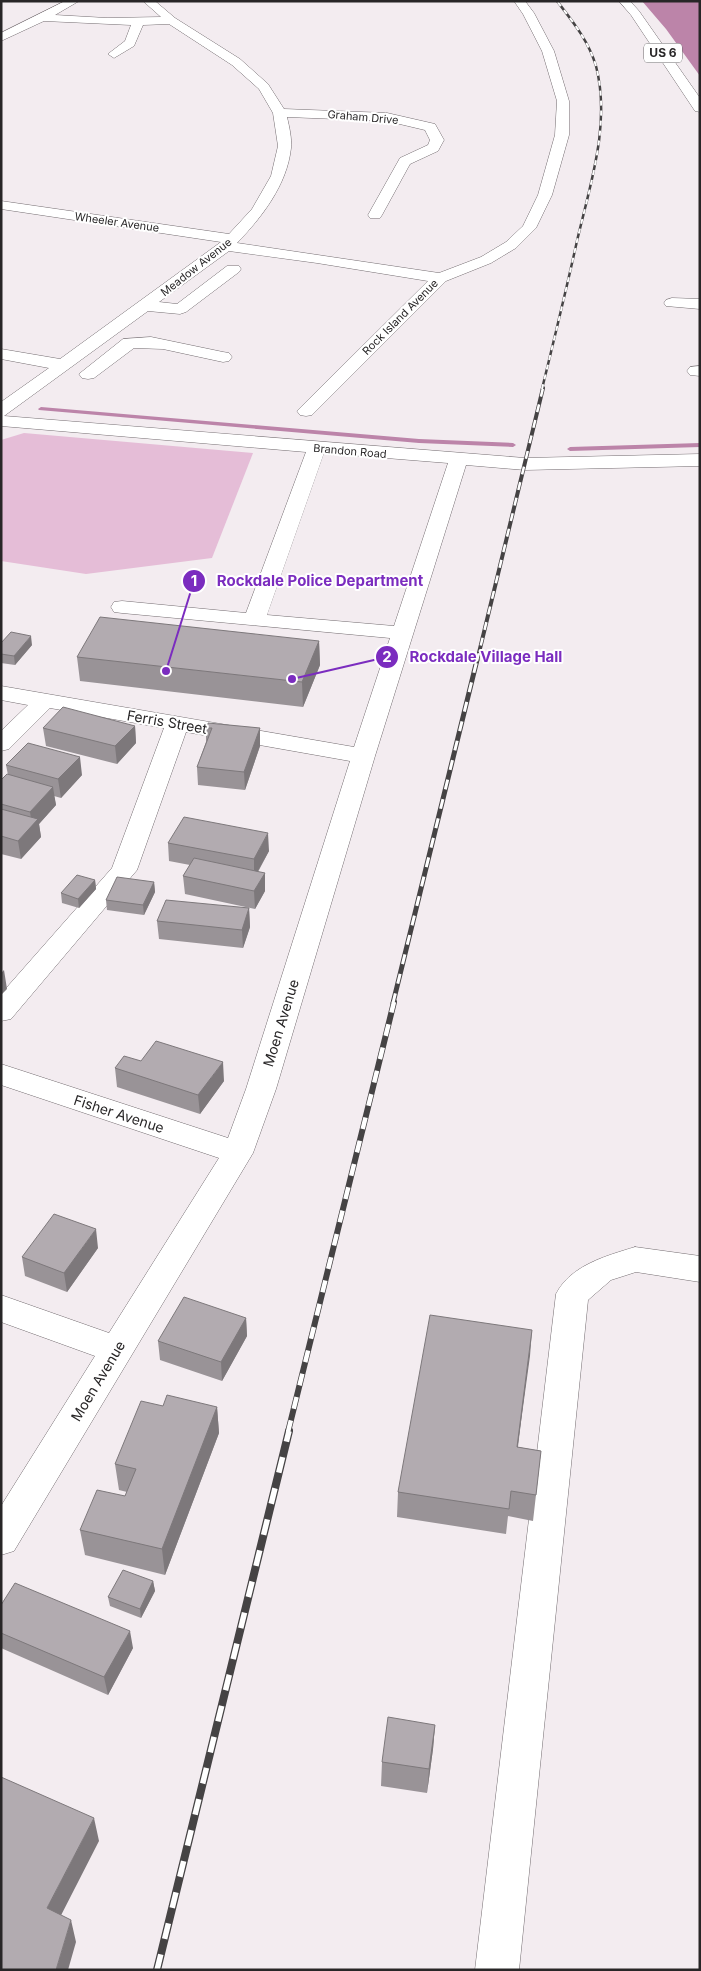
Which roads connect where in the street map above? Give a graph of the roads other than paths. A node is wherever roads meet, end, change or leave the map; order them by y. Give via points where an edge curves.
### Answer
1 (74, 1) edge
2 (148, 1) edge
3 (519, 1) edge
4 (624, 1) edge
5 (44, 17) junction
6 (172, 20) junction
7 (138, 22) junction
8 (1, 38) edge
9 (114, 54) dead end
10 (700, 108) edge
11 (280, 114) junction
12 (1, 205) edge
13 (375, 215) dead end
14 (230, 243) junction
15 (234, 269) dead end
16 (440, 278) junction
17 (672, 303) dead end
18 (700, 304) edge
19 (145, 306) junction
20 (92, 344) junction
21 (120, 350) junction
22 (1, 354) edge
23 (223, 357) dead end
24 (63, 365) junction
25 (88, 374) dead end
26 (1, 411) edge
27 (306, 411) dead end
28 (1, 420) edge
29 (317, 448) junction
30 (458, 460) junction
31 (700, 460) edge
32 (122, 607) dead end
33 (254, 620) junction
34 (402, 633) junction
35 (1, 693) edge
36 (44, 702) junction
37 (177, 724) junction
38 (1, 744) edge
39 (363, 756) junction
40 (1, 1012) edge
41 (1, 1074) edge
42 (238, 1153) junction
43 (700, 1269) edge
44 (1, 1308) edge
45 (117, 1350) junction
46 (1, 1539) edge
47 (497, 1970) edge

1 - 5 street
2 - 6 street, Meadow Avenue
3 - 16 street, Rock Island Avenue via 548,50 563,101 562,135 545,195 530,228 510,246 486,260
4 - 10 street, US 6
5 - 7 street via 85,22
5 - 8 street
6 - 7 street
6 - 11 street, Meadow Avenue via 236,62 264,87
7 - 9 street via 130,44
11 - 13 street, Graham Drive via 387,117 430,127 437,140 433,148 405,161
11 - 14 street, Meadow Avenue via 284,146 278,176 258,211
12 - 14 street, Wheeler Avenue
14 - 16 street, Wheeler Avenue
14 - 19 street, Meadow Avenue
15 - 19 street via 180,309
16 - 27 street, Rock Island Avenue
17 - 18 street
19 - 20 street, Meadow Avenue
20 - 21 street
20 - 24 street, Meadow Avenue
21 - 23 street via 129,344 152,343
21 - 25 street
22 - 24 street
24 - 26 street, Meadow Avenue
28 - 29 street, Brandon Road
29 - 30 street, Brandon Road
29 - 33 street
30 - 31 street, Brandon Road via 525,464
30 - 34 street, Moen Avenue
32 - 33 street
33 - 34 street
34 - 39 street, Moen Avenue
35 - 36 street, Ferris Street
36 - 37 street, Ferris Street
36 - 38 street
37 - 39 street, Ferris Street
37 - 40 street via 124,870
39 - 42 street, Moen Avenue via 261,1090
41 - 42 street, Fisher Avenue
42 - 45 street, Moen Avenue
43 - 47 street via 635,1259 600,1271 572,1294
44 - 45 street
45 - 46 street, Moen Avenue

